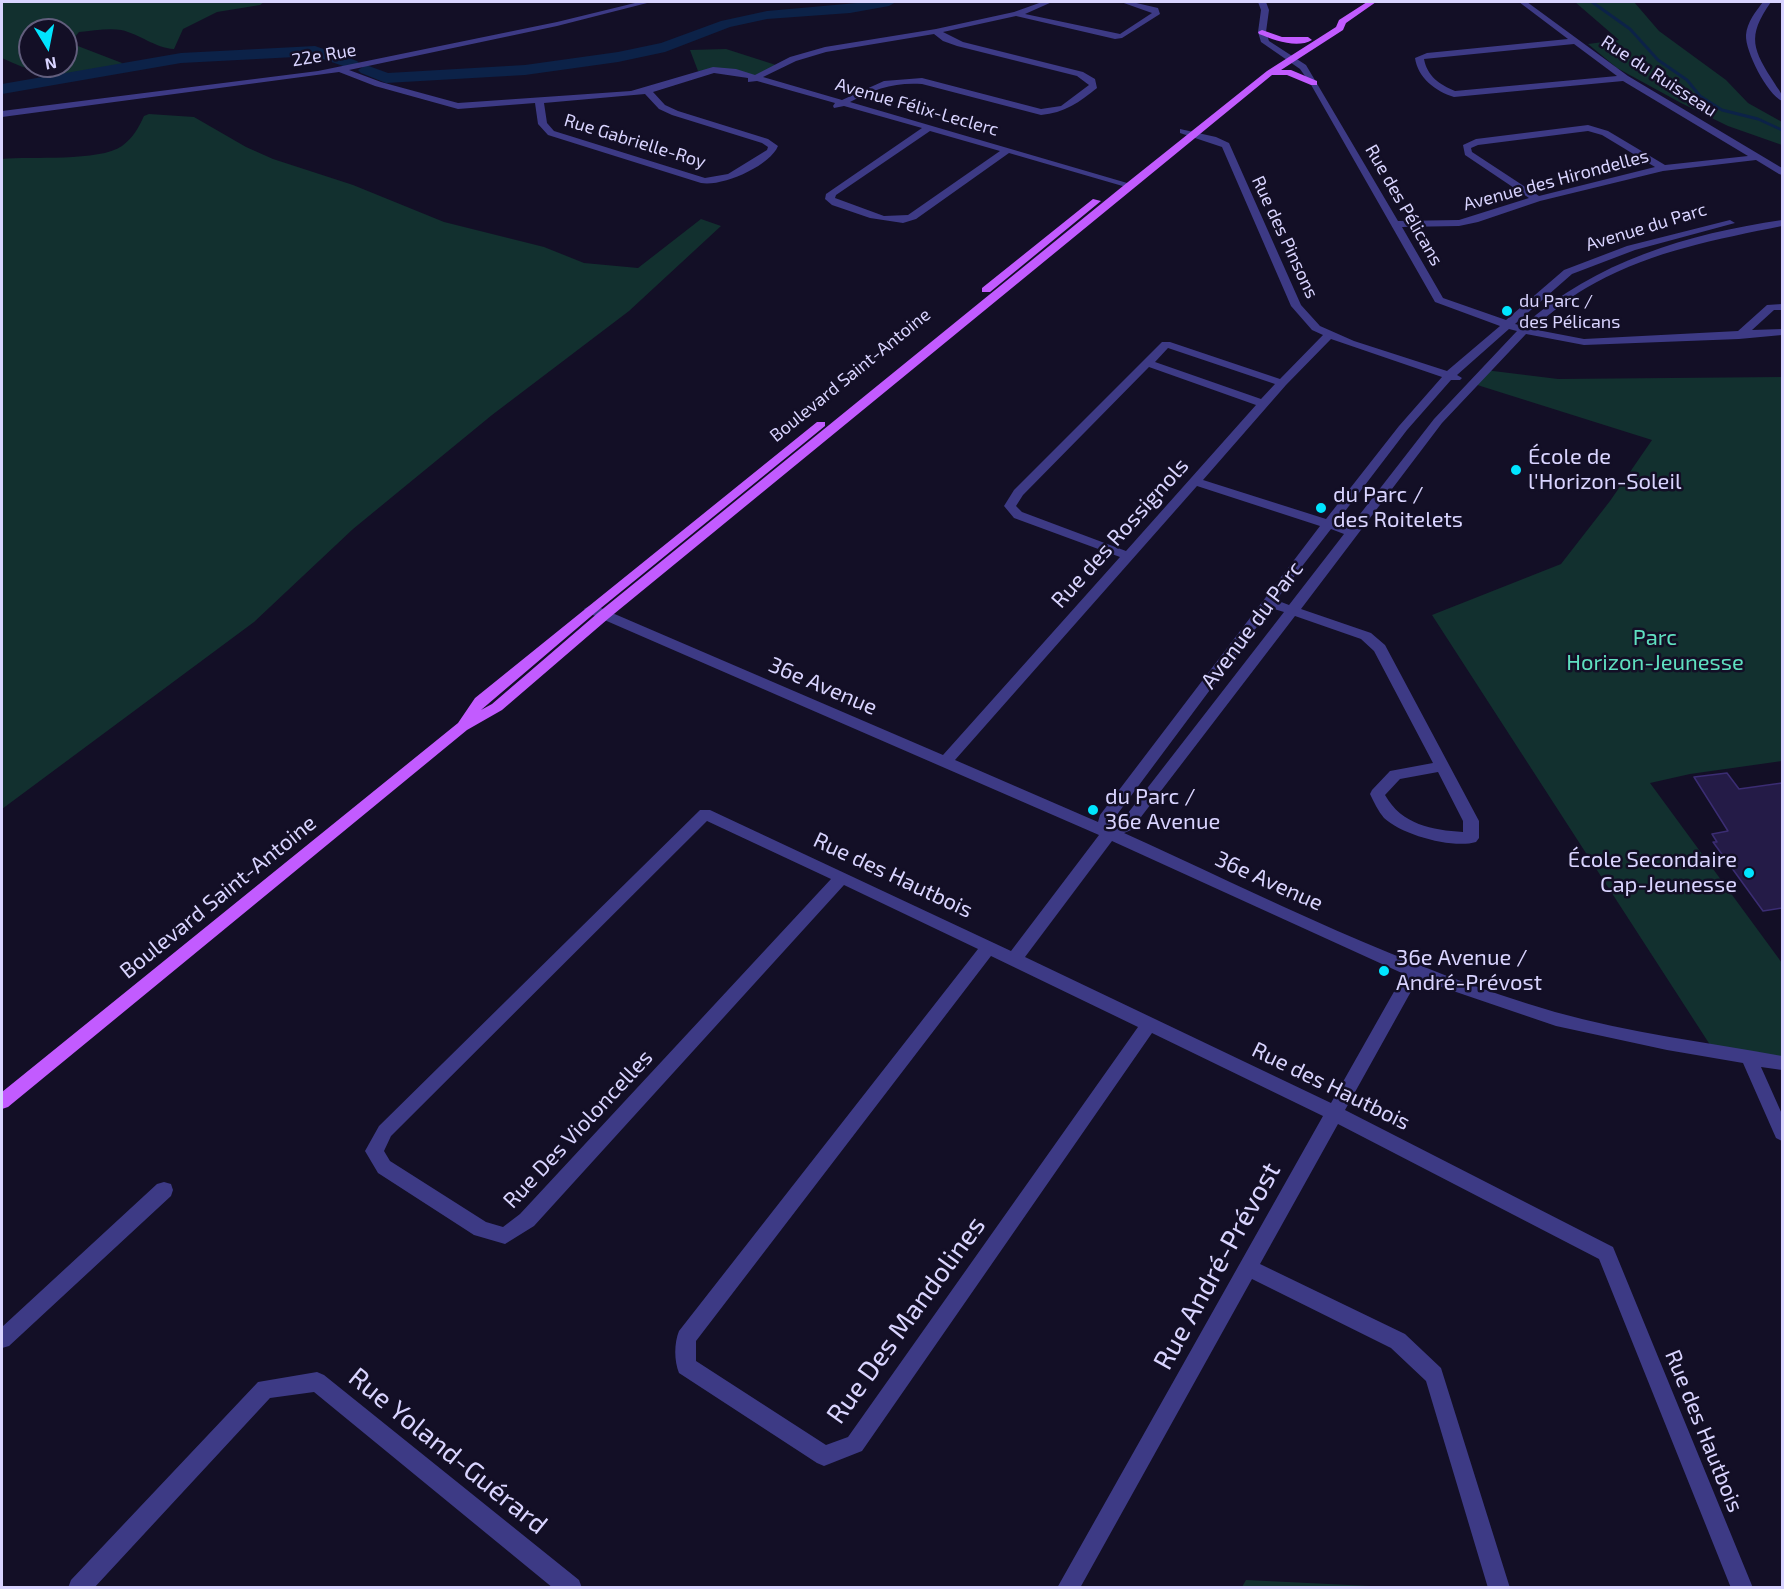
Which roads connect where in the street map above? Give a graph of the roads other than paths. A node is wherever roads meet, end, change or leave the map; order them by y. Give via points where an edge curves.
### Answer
1 (647, 2) edge
2 (1048, 2) edge
3 (1125, 2) edge
4 (1262, 2) edge
5 (1372, 2) edge
6 (1523, 2) edge
7 (1767, 2) edge
8 (1016, 14) junction
9 (1342, 22) junction
10 (936, 31) junction
11 (1262, 32) junction
12 (1308, 40) junction
13 (1577, 41) junction
14 (1288, 56) junction
15 (341, 70) junction
16 (1270, 73) junction
17 (1625, 78) junction
18 (751, 80) junction
19 (1314, 83) junction
20 (647, 91) junction
21 (1782, 98) edge
22 (539, 101) junction
23 (839, 105) junction
24 (2, 114) edge
25 (925, 129) junction
26 (1183, 131) junction
27 (1196, 134) junction
28 (1005, 152) junction
29 (1760, 157) junction
30 (1663, 168) junction
31 (1782, 172) edge
32 (1123, 185) junction
33 (1537, 199) junction
34 (1782, 214) edge
35 (1782, 223) edge
36 (1396, 224) junction
37 (1782, 307) edge
38 (1509, 324) junction
39 (1526, 331) junction
40 (1782, 332) edge
41 (1330, 334) junction
42 (1739, 336) junction
43 (1147, 363) junction
44 (1449, 376) junction
45 (1282, 383) junction
46 (1471, 384) junction
47 (1263, 404) junction
48 (1403, 428) junction
49 (1426, 437) junction
50 (1194, 481) junction
51 (1329, 524) junction
52 (1352, 532) junction
53 (1128, 556) junction
54 (1268, 602) junction
55 (1292, 610) junction
56 (598, 612) junction
57 (945, 762) junction
58 (1442, 766) junction
59 (705, 814) joint
60 (1109, 833) junction
61 (842, 877) junction
62 (988, 947) junction
63 (1014, 959) junction
64 (1414, 971) junction
65 (1149, 1024) junction
66 (1749, 1058) junction
67 (1782, 1064) edge
68 (2, 1102) edge
69 (1334, 1113) junction
70 (1782, 1133) edge
71 (164, 1190) dead end
72 (1247, 1267) junction
73 (2, 1339) edge
74 (79, 1587) edge
75 (571, 1587) edge
76 (1068, 1587) edge
77 (1499, 1587) edge
78 (1742, 1587) edge

1 - 15 street, 22e Rue
2 - 8 street
3 - 8 street via 1155,10 1155,14 1115,37
4 - 11 street
5 - 9 main road
6 - 13 street, Rue du Ruisseau
7 - 21 street via 1750,31 1750,48
8 - 10 street
9 - 12 main road
9 - 14 main road via 1340,28
10 - 18 street via 793,59
10 - 23 street via 960,44 1080,74 1094,86 1067,108 1055,112 1041,112 906,79 868,88
11 - 12 main road via 1281,40
11 - 14 street via 1265,42
12 - 14 main road
13 - 17 street, Rue du Ruisseau
13 - 17 street via 1419,58 1420,65 1440,90 1454,94
14 - 16 main road, Boulevard Saint-Antoine
14 - 19 street, Rue des Pélicans via 1303,67
14 - 26 main road, Boulevard Saint-Antoine via 1271,63
15 - 22 street, Avenue Félix-Leclerc via 458,106
15 - 24 street, 22e Rue
16 - 19 main road via 1288,72
16 - 27 main road, Boulevard Saint-Antoine
17 - 29 street, Rue du Ruisseau
18 - 20 street, Avenue Félix-Leclerc via 695,75
18 - 23 street, Avenue Félix-Leclerc
19 - 36 street, Rue des Pélicans
20 - 22 street, Avenue Félix-Leclerc
20 - 22 street, Rue Gabrielle-Roy via 662,107 765,141 772,146 771,151 726,180 704,181 550,133 543,124
23 - 25 street, Avenue Félix-Leclerc
25 - 28 street, Avenue Félix-Leclerc
25 - 28 street via 830,199 903,221
26 - 27 street, Rue des Pinsons
26 - 32 main road, Boulevard Saint-Antoine
27 - 32 main road, Boulevard Saint-Antoine
27 - 41 street, Rue des Pinsons via 1226,145 1296,306 1316,328
28 - 32 street, Avenue Félix-Leclerc
29 - 30 street, Avenue des Hirondelles
29 - 31 street, Rue du Ruisseau
30 - 33 street, Avenue des Hirondelles
30 - 33 street via 1605,133 1588,128 1476,142 1466,147 1468,153
32 - 56 main road, Boulevard Saint-Antoine
33 - 36 street, Avenue des Hirondelles via 1459,223
34 - 38 street, Avenue du Parc via 1675,236 1568,272
35 - 39 street, Avenue du Parc via 1708,239 1616,269 1573,292
36 - 38 street, Rue des Pélicans via 1439,300
37 - 42 street via 1771,307
38 - 39 street, Rue des Pélicans
38 - 44 street, Avenue du Parc
39 - 42 street, Rue des Pélicans via 1584,342
39 - 46 street, Avenue du Parc
40 - 42 street, Rue des Pélicans
41 - 44 street, Rue des Pinsons
41 - 45 street, Rue des Rossignols
43 - 45 street via 1166,344
43 - 47 street
43 - 53 street via 1018,493 1010,506 1018,515
44 - 46 street, Rue des Pinsons
44 - 48 street, Avenue du Parc
45 - 47 street, Rue des Rossignols
46 - 49 street, Avenue du Parc
47 - 50 street, Rue des Rossignols
48 - 49 street
48 - 51 street, Avenue du Parc
49 - 52 street, Avenue du Parc
50 - 51 street
50 - 53 street, Rue des Rossignols
51 - 52 street
51 - 54 street, Avenue du Parc
52 - 55 street, Avenue du Parc
53 - 57 street, Rue des Rossignols
54 - 55 street
54 - 60 street, Avenue du Parc via 1105,819
55 - 58 street via 1366,636 1380,648
55 - 60 street, Avenue du Parc via 1126,826
56 - 57 street, 36e Avenue
56 - 68 main road, Boulevard Saint-Antoine via 497,707 462,726
57 - 60 street, 36e Avenue
58 - 58 street via 1472,821 1471,838 1414,829 1390,815 1377,794 1395,775
59 - 61 street, Rue des Hautbois
59 - 61 street, Rue Des Violoncelles via 385,1131 374,1151 384,1167 481,1229 505,1236 527,1221
60 - 63 street, Avenue du Parc
60 - 64 street, 36e Avenue
61 - 62 street, Rue des Hautbois
62 - 63 street, Rue des Hautbois
62 - 65 street, Rue Des Mandolines via 686,1338 686,1366 824,1456 855,1444
63 - 65 street, Rue des Hautbois
64 - 66 street, 36e Avenue via 1556,1019
64 - 69 street, Rue André-Prévost
65 - 69 street, Rue des Hautbois
66 - 67 street, 36e Avenue
66 - 70 street
69 - 72 street, Rue André-Prévost
69 - 78 street, Rue des Hautbois via 1606,1253
71 - 73 street
72 - 76 street, Rue André-Prévost
72 - 77 street via 1398,1341 1434,1376
74 - 75 street, Rue Yoland-Guérard via 265,1389 317,1382

